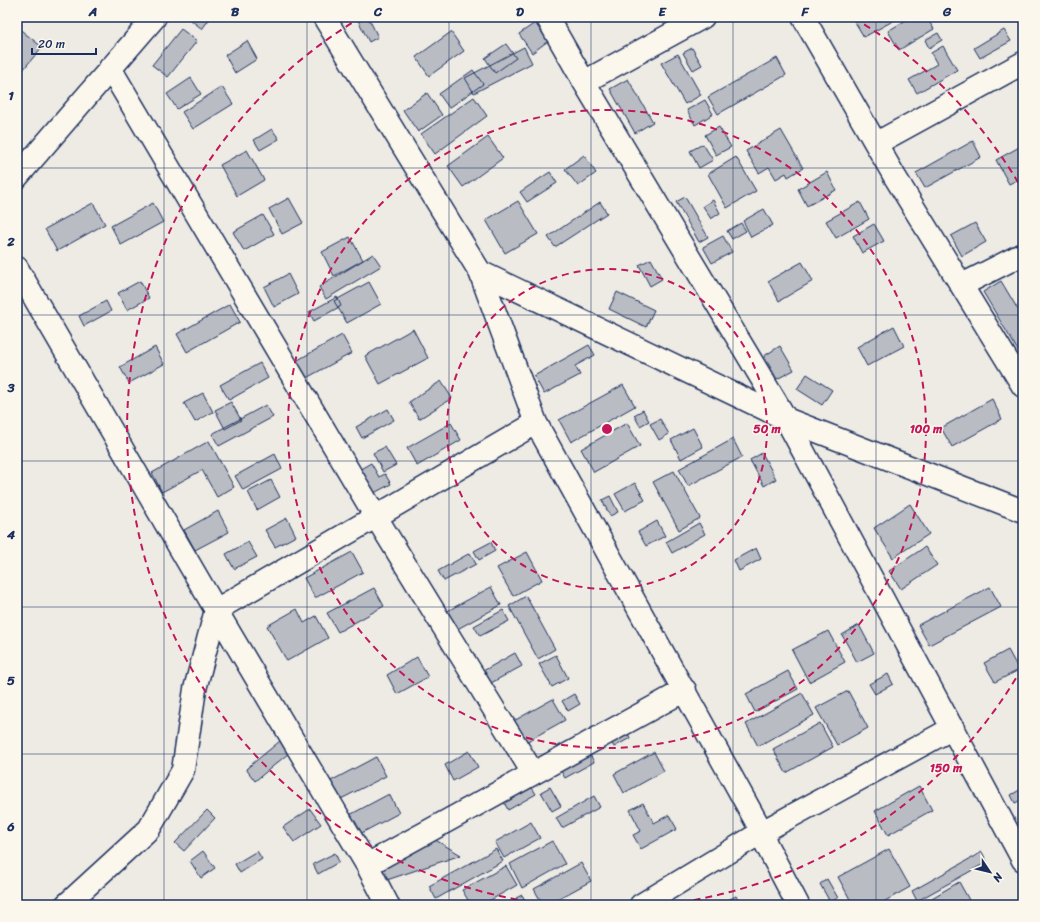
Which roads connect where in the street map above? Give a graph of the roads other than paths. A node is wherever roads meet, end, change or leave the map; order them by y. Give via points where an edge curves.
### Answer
1 (155, 17) edge
2 (324, 17) edge
3 (548, 17) edge
4 (703, 17) edge
5 (803, 17) edge
6 (1023, 63) edge
7 (110, 68) junction
8 (584, 82) junction
9 (877, 143) junction
10 (17, 177) edge
11 (1023, 254) edge
12 (17, 268) edge
13 (480, 272) junction
14 (962, 285) junction
15 (1023, 386) edge
16 (786, 419) junction
17 (536, 423) junction
18 (1023, 511) edge
19 (376, 517) junction
20 (216, 610) junction
21 (685, 690) junction
22 (953, 728) junction
23 (533, 773) junction
24 (762, 832) junction
25 (1023, 860) edge
26 (367, 864) junction
27 (66, 905) edge
28 (388, 905) edge
29 (641, 905) edge
30 (798, 905) edge

1 - 7 street
2 - 13 street
3 - 8 street
4 - 8 street
5 - 9 street
6 - 9 street
7 - 10 street
7 - 19 street
8 - 16 street
9 - 14 street
11 - 14 street
12 - 20 street
13 - 16 street
13 - 17 street
14 - 15 street
16 - 18 street
16 - 22 street
17 - 19 street
17 - 21 street
19 - 20 street
19 - 23 street
20 - 26 street
20 - 27 street via 195,689 182,770 149,829
21 - 23 street
21 - 24 street
22 - 24 street
22 - 25 street
23 - 26 street
24 - 29 street
24 - 30 street
26 - 28 street

